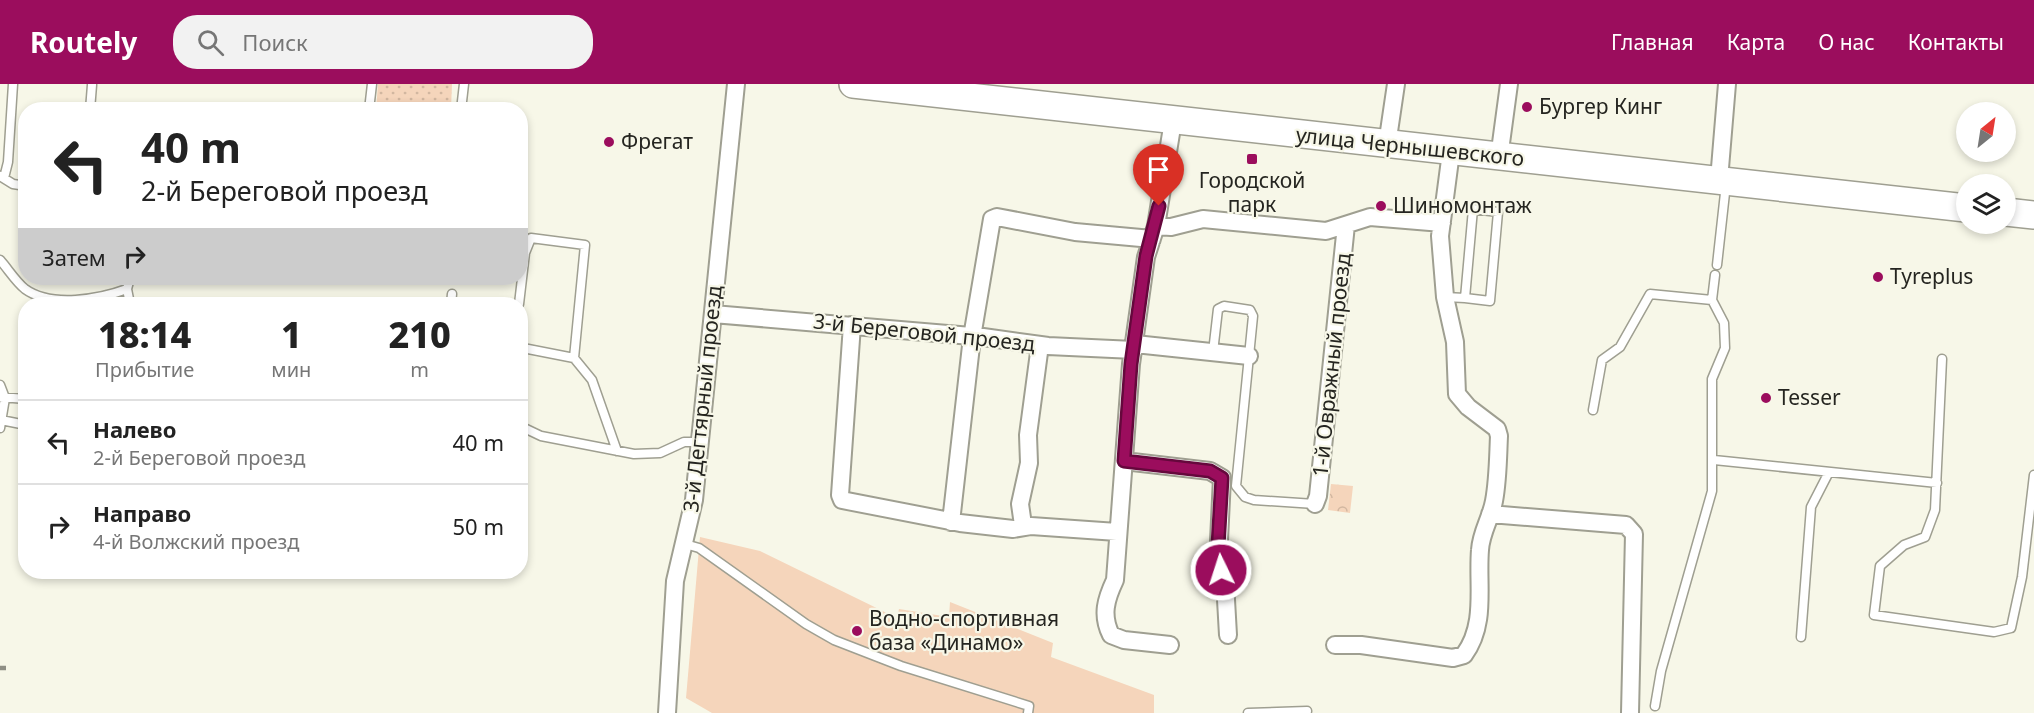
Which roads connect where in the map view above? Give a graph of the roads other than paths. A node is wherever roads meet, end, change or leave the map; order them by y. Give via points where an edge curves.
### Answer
1 (13, 84) edge
2 (92, 84) edge
3 (372, 84) edge
4 (464, 84) edge
5 (736, 84) edge
6 (853, 84) edge
7 (1396, 84) edge
8 (1509, 84) edge
9 (1727, 84) edge
10 (91, 102) edge
11 (370, 102) edge
12 (462, 102) edge
13 (1173, 121) junction
14 (1387, 145) junction
15 (1452, 152) junction
16 (1499, 158) junction
17 (2, 177) edge
18 (1723, 180) junction
19 (18, 185) edge
20 (1956, 207) edge
21 (2016, 213) edge
22 (2034, 215) edge
23 (1442, 223) junction
24 (1346, 225) junction
25 (1154, 233) junction
26 (528, 246) edge
27 (0, 260) edge
28 (1717, 265) dead end
29 (1716, 275) dead end
30 (18, 281) edge
31 (22, 285) edge
32 (128, 285) edge
33 (127, 289) junction
34 (452, 294) dead end
35 (46, 297) edge
36 (99, 297) edge
37 (129, 297) edge
38 (452, 297) edge
39 (1445, 297) junction
40 (1465, 298) junction
41 (1712, 300) junction
42 (713, 314) junction
43 (852, 325) junction
44 (972, 337) junction
45 (1040, 345) junction
46 (1134, 347) junction
47 (528, 349) edge
48 (1213, 352) junction
49 (1249, 356) junction
50 (574, 358) junction
51 (1942, 359) dead end
52 (0, 385) edge
53 (3, 397) edge
54 (18, 398) edge
55 (1593, 410) dead end
56 (1, 424) edge
57 (18, 424) edge
58 (528, 430) edge
59 (700, 441) junction
60 (616, 451) junction
61 (1714, 460) junction
62 (1124, 461) junction
63 (1828, 472) junction
64 (2034, 475) edge
65 (1936, 483) junction
66 (1315, 504) joint
67 (1490, 514) junction
68 (951, 522) junction
69 (1023, 525) junction
70 (1117, 532) junction
71 (685, 544) junction
72 (1228, 635) dead end
73 (1801, 638) dead end
74 (1170, 645) dead end
75 (1335, 645) dead end
76 (1655, 706) dead end
77 (1307, 711) dead end
78 (667, 713) edge
79 (1028, 713) edge
80 (1248, 713) edge
81 (1630, 713) edge

1 - 17 lane via 8,162
2 - 10 lane
3 - 11 lane
4 - 12 lane
5 - 42 street, 3-й Дегтярный проезд
6 - 13 main road, улица Чернышевского
7 - 14 street
8 - 16 street
9 - 18 street
13 - 14 main road, улица Чернышевского
13 - 25 street
14 - 15 main road, улица Чернышевского
15 - 16 main road, улица Чернышевского
15 - 23 street
16 - 18 main road, улица Чернышевского
17 - 19 lane
18 - 20 main road, улица Чернышевского
18 - 28 lane
21 - 22 main road
23 - 24 street via 1370,217
23 - 39 street
24 - 25 street via 1326,231 1203,219
24 - 66 street, 1-й Овражный проезд
25 - 44 street via 1075,232 992,219
25 - 46 street via 1146,256
26 - 50 lane via 531,238 585,245
27 - 30 lane
29 - 41 lane
31 - 35 lane
32 - 33 lane
33 - 36 lane
33 - 37 lane
34 - 38 lane
39 - 40 lane
39 - 67 street via 1455,342 1457,394 1497,429 1499,436
40 - 40 lane via 1490,301 1498,212 1473,209
41 - 55 lane via 1650,294 1620,347 1602,360
41 - 61 lane via 1724,323 1725,348 1712,379
42 - 43 street, 3-й Береговой проезд
42 - 59 street, 3-й Дегтярный проезд
43 - 44 street, 3-й Береговой проезд
43 - 68 street via 842,500
44 - 45 street, 3-й Береговой проезд
44 - 68 street
45 - 46 street, 3-й Береговой проезд via 1120,351
45 - 69 street via 1028,435 1029,463 1020,504
46 - 48 street, 3-й Береговой проезд
46 - 62 street
47 - 50 lane
48 - 49 street, 3-й Береговой проезд
48 - 49 lane via 1218,309 1247,308 1253,316
49 - 66 lane via 1236,486 1245,497 1254,500
50 - 60 lane via 592,380
51 - 65 lane
52 - 53 lane
53 - 54 lane
53 - 56 lane
56 - 57 lane
58 - 60 lane
59 - 60 lane via 684,442 660,453
59 - 71 street, 3-й Дегтярный проезд
61 - 63 lane
61 - 76 lane via 1712,491 1661,671
62 - 70 street
62 - 72 street via 1210,471 1222,478 1218,561 1225,582
63 - 65 lane
63 - 73 lane via 1812,507
64 - 65 lane via 2022,577 2011,628 1994,632 1874,615 1880,566 1904,545 1925,537 1935,510
67 - 75 street via 1480,550 1480,608 1475,633 1464,655 1453,658
67 - 81 street via 1626,525 1635,534
68 - 69 street via 1013,529
69 - 70 street
70 - 74 street via 1115,580 1104,611 1111,635
71 - 78 street, 3-й Дегтярный проезд via 675,581
71 - 79 lane via 699,548 834,640 901,666 1029,706
77 - 80 lane

